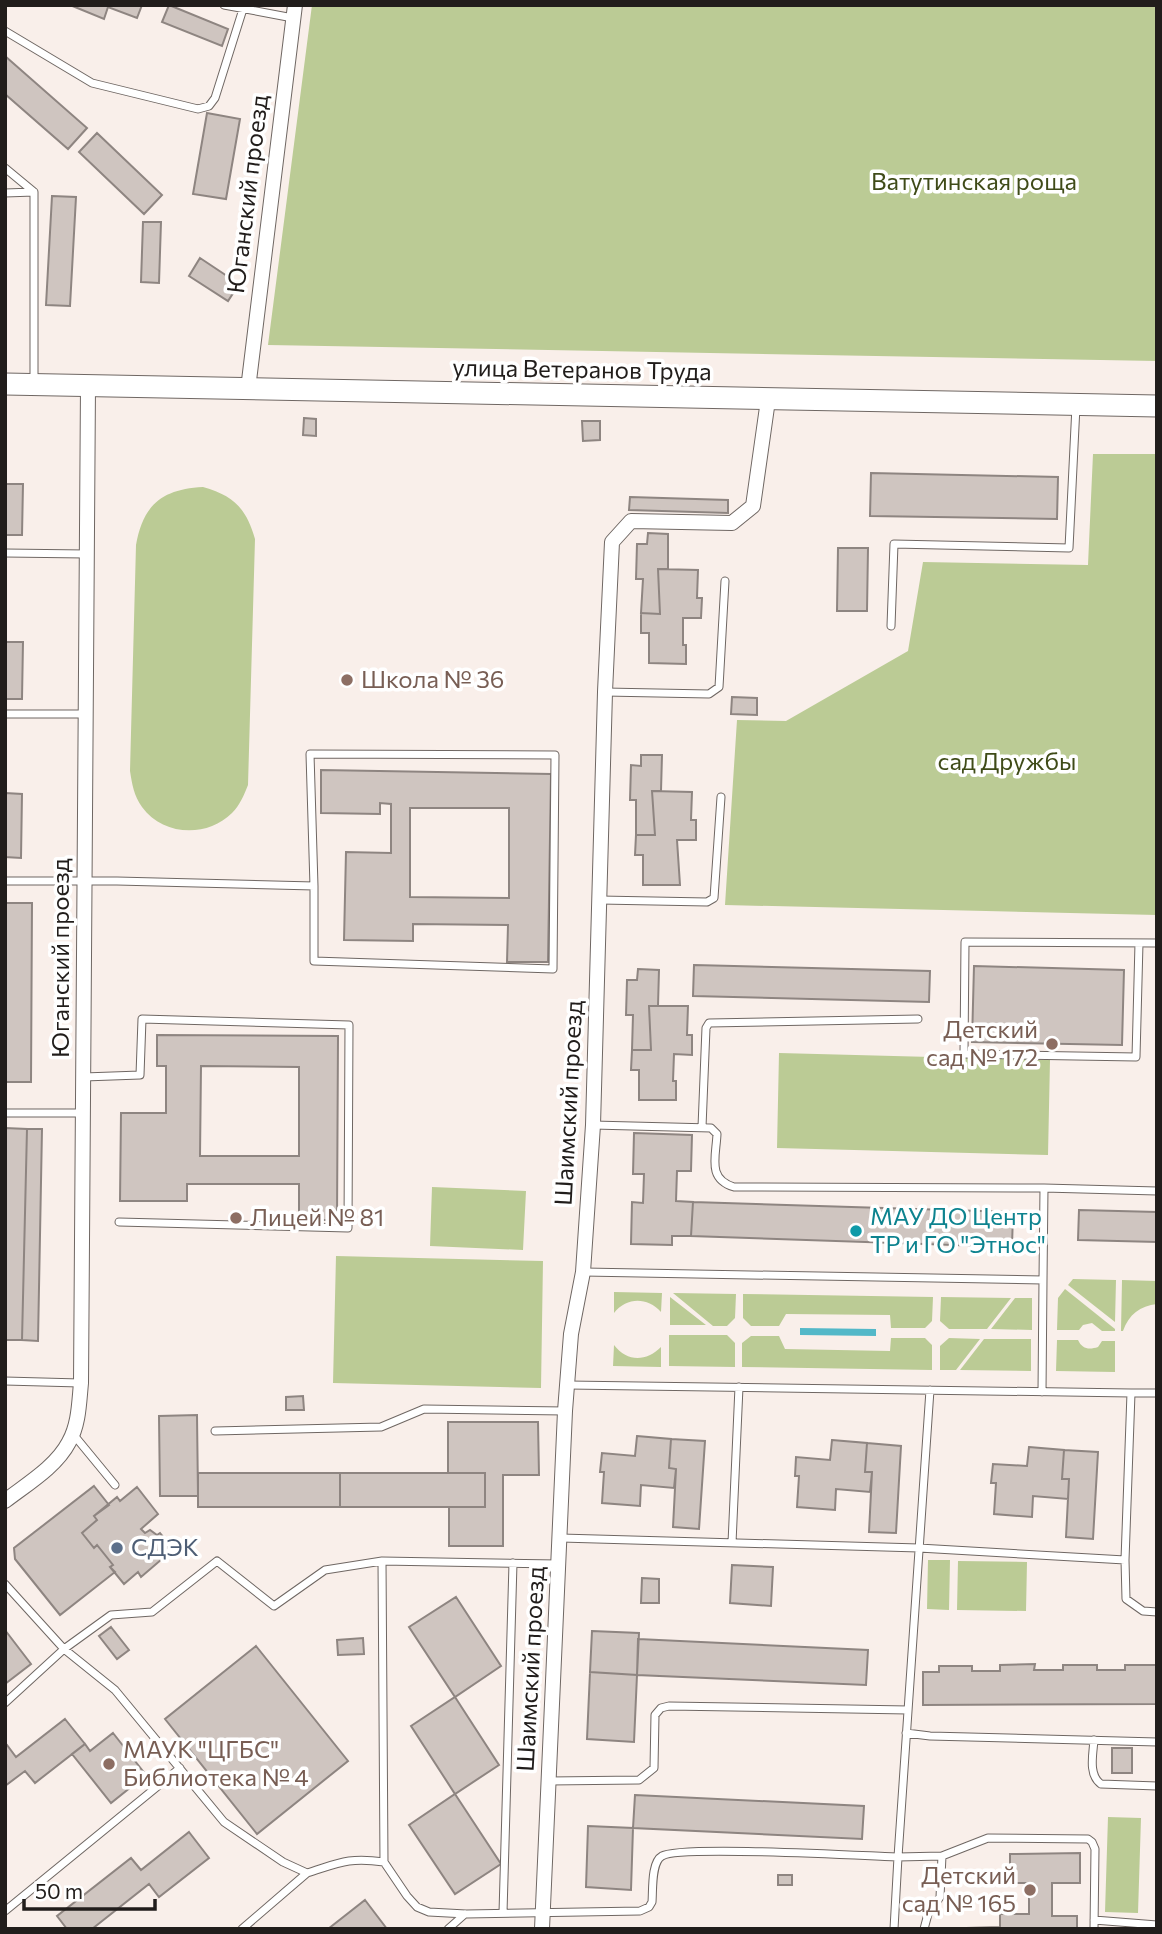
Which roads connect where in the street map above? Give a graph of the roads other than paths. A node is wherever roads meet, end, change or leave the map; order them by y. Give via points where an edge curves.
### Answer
1 (224, 5) edge
2 (243, 9) junction
3 (294, 12) edge
4 (5, 32) edge
5 (5, 168) edge
6 (34, 192) junction
7 (5, 193) edge
8 (5, 384) edge
9 (34, 385) junction
10 (88, 386) junction
11 (248, 389) junction
12 (768, 400) junction
13 (1076, 405) junction
14 (1157, 406) edge
15 (5, 553) edge
16 (86, 554) junction
17 (725, 581) dead end
18 (891, 626) dead end
19 (605, 692) junction
20 (5, 714) edge
21 (85, 714) junction
22 (721, 797) dead end
23 (5, 881) edge
24 (84, 883) junction
25 (314, 886) junction
26 (600, 900) junction
27 (1139, 943) junction
28 (1157, 943) edge
29 (918, 1019) dead end
30 (83, 1077) junction
31 (5, 1113) edge
32 (83, 1113) junction
33 (593, 1125) junction
34 (702, 1127) junction
35 (1044, 1188) junction
36 (1157, 1191) edge
37 (119, 1222) dead end
38 (583, 1272) junction
39 (1043, 1280) junction
40 (5, 1381) edge
41 (81, 1383) junction
42 (567, 1385) junction
43 (739, 1387) junction
44 (930, 1390) junction
45 (1042, 1392) junction
46 (1131, 1393) junction
47 (1157, 1393) edge
48 (565, 1411) junction
49 (215, 1431) dead end
50 (72, 1433) junction
51 (115, 1485) dead end
52 (5, 1501) edge
53 (561, 1538) junction
54 (732, 1543) junction
55 (919, 1548) junction
56 (1125, 1560) junction
57 (382, 1561) junction
58 (513, 1563) junction
59 (558, 1564) junction
60 (5, 1584) edge
61 (1157, 1612) edge
62 (64, 1649) junction
63 (5, 1703) edge
64 (908, 1710) junction
65 (906, 1733) junction
66 (1094, 1740) junction
67 (1157, 1742) edge
68 (180, 1768) junction
69 (549, 1781) junction
70 (1157, 1786) edge
71 (942, 1856) junction
72 (898, 1857) junction
73 (384, 1862) junction
74 (307, 1873) junction
75 (5, 1911) edge
76 (543, 1912) junction
77 (503, 1913) junction
78 (466, 1914) junction
79 (1094, 1924) edge
80 (1157, 1925) edge
81 (242, 1929) edge
82 (448, 1929) edge
83 (542, 1929) edge
84 (894, 1929) edge
85 (924, 1929) edge

1 - 2 lane
2 - 3 lane
2 - 4 lane via 215,98 198,109 92,83
3 - 11 street, Юганский проезд
5 - 6 lane
6 - 7 lane
6 - 9 lane
8 - 9 main road, улица Ветеранов Труда
9 - 10 main road, улица Ветеранов Труда
10 - 11 main road, улица Ветеранов Труда
10 - 16 street, Юганский проезд
11 - 12 main road, улица Ветеранов Труда
12 - 13 main road, улица Ветеранов Труда
12 - 19 street, Шаимский проезд via 753,506 732,523 631,521 612,542
13 - 14 main road, улица Ветеранов Труда
13 - 18 lane via 1069,548 894,544
15 - 16 lane
16 - 21 street, Юганский проезд
17 - 19 lane via 716,691
19 - 26 street, Шаимский проезд
20 - 21 lane
21 - 24 street, Юганский проезд
22 - 26 lane via 713,898 708,902
23 - 24 lane
24 - 25 lane
24 - 30 street, Юганский проезд
25 - 25 lane via 314,961 553,969 555,755 310,754
26 - 33 street, Шаимский проезд
27 - 27 lane via 965,942 964,1054 1136,1057
27 - 28 lane
29 - 34 lane via 709,1023
30 - 32 street, Юганский проезд
30 - 37 lane via 140,1075 142,1019 349,1025 348,1228
31 - 32 lane
32 - 41 street, Юганский проезд
33 - 34 lane
33 - 38 street, Шаимский проезд
34 - 35 lane via 717,1134 716,1175 734,1187
35 - 36 lane
35 - 39 lane
38 - 39 lane
38 - 42 street, Шаимский проезд
39 - 45 lane
40 - 41 lane
41 - 50 street, Юганский проезд
42 - 43 lane
42 - 48 street, Шаимский проезд
43 - 44 lane
43 - 54 lane
44 - 45 lane
44 - 55 lane
45 - 46 lane
46 - 47 lane
46 - 56 lane
48 - 49 lane via 424,1409 381,1427
48 - 53 street, Шаимский проезд
50 - 51 lane
50 - 52 street, Юганский проезд via 50,1466
53 - 54 lane
53 - 59 street, Шаимский проезд
54 - 55 lane
55 - 56 lane
55 - 64 lane
56 - 61 lane via 1126,1599 1143,1611
57 - 58 lane
57 - 62 lane via 326,1570 274,1606 217,1561 152,1612 111,1615
57 - 73 lane
58 - 59 lane
58 - 77 lane
59 - 69 street, Шаимский проезд
60 - 62 lane
62 - 63 lane
62 - 68 lane via 115,1690
64 - 65 lane
64 - 69 lane via 669,1706 654,1715 654,1769 648,1775 639,1780
65 - 66 lane
65 - 72 lane
66 - 67 lane
66 - 70 lane via 1095,1780
68 - 74 lane via 224,1822
68 - 75 lane
69 - 76 street, Шаимский проезд
71 - 72 lane
71 - 79 lane via 988,1838 1088,1839 1095,1849
71 - 85 lane via 940,1897
72 - 76 lane via 707,1851 668,1854 656,1862 652,1902 645,1910
72 - 84 lane
73 - 74 lane via 348,1860
73 - 78 lane via 417,1907
74 - 81 lane
76 - 77 lane
76 - 83 street, Шаимский проезд
77 - 78 lane
78 - 82 lane
79 - 80 lane

